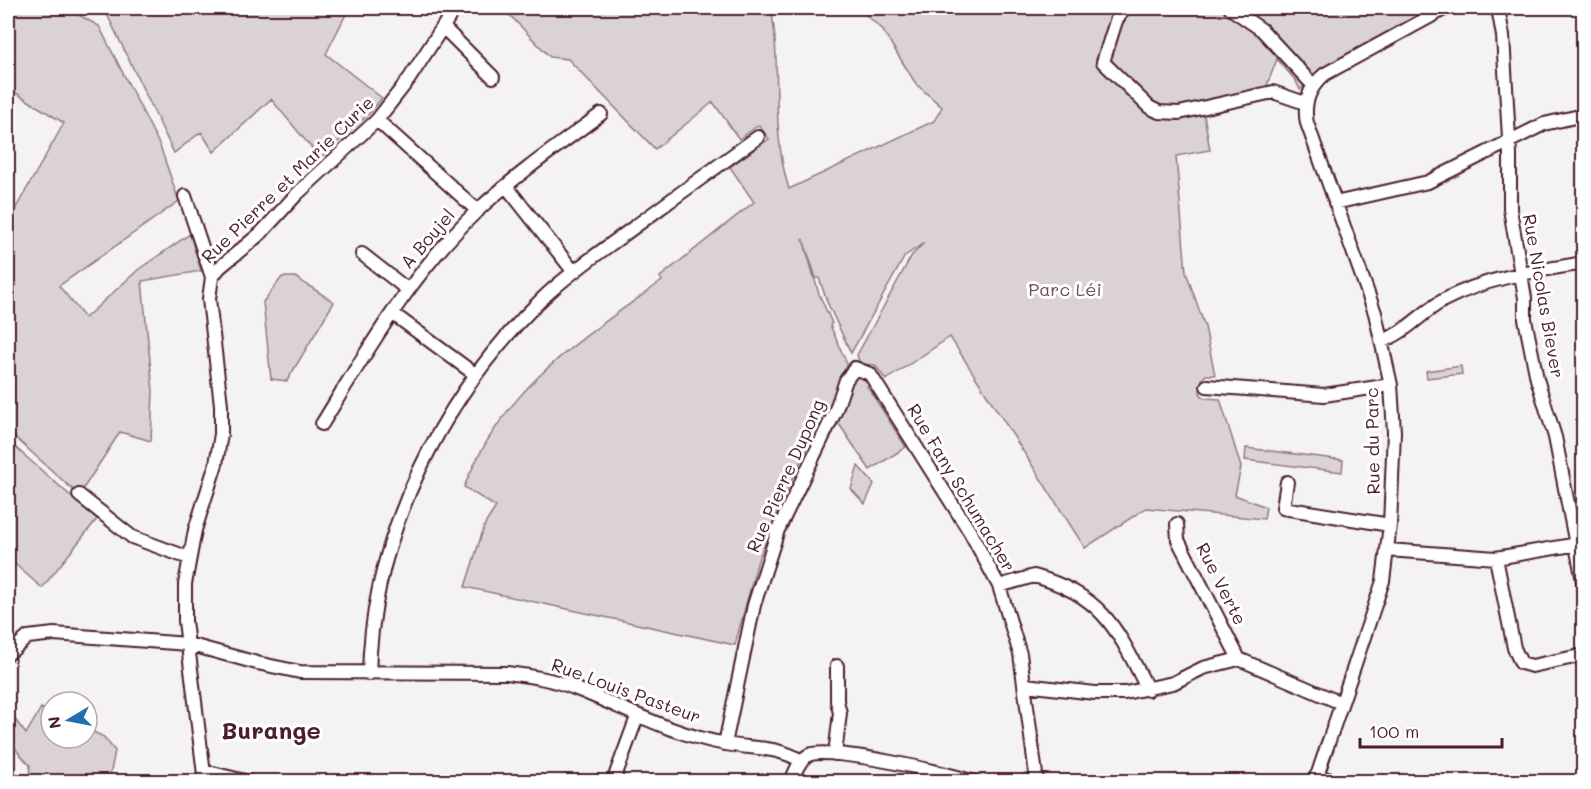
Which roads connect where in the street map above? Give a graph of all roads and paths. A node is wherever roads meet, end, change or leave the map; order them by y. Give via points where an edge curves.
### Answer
1 (455, 8) edge
2 (1124, 8) edge
3 (1230, 8) edge
4 (1446, 8) edge
5 (1498, 8) edge
6 (443, 27) junction
7 (493, 77) dead end
8 (1314, 85) junction
9 (1305, 103) junction
10 (601, 114) dead end
11 (1584, 115) edge
12 (377, 120) junction
13 (758, 137) dead end
14 (1508, 140) junction
15 (506, 186) junction
16 (185, 196) dead end
17 (1335, 203) junction
18 (478, 211) junction
19 (362, 254) dead end
20 (1584, 263) edge
21 (574, 272) junction
22 (1521, 273) junction
23 (212, 277) junction
24 (408, 290) junction
25 (392, 313) junction
26 (1382, 341) junction
27 (855, 368) joint
28 (476, 375) junction
29 (1391, 385) junction
30 (1207, 386) dead end
31 (322, 424) dead end
32 (1287, 482) dead end
33 (79, 495) dead end
34 (1177, 524) dead end
35 (1390, 525) junction
36 (1579, 544) edge
37 (1388, 550) junction
38 (189, 558) junction
39 (1496, 558) junction
40 (999, 586) junction
41 (1584, 586) edge
42 (188, 644) junction
43 (8, 654) edge
44 (1584, 655) edge
45 (1239, 659) junction
46 (837, 666) dead end
47 (369, 674) junction
48 (1025, 685) junction
49 (1148, 690) junction
50 (1341, 703) junction
51 (637, 717) junction
52 (725, 744) junction
53 (835, 754) junction
54 (801, 761) junction
55 (205, 776) edge
56 (1315, 779) edge
57 (249, 782) edge
58 (613, 782) edge
59 (791, 782) edge
60 (974, 782) edge
61 (1037, 782) edge
62 (1339, 782) edge

1 - 6 street, Rue Pierre et Marie Curie
2 - 9 street via 1102,62 1149,107 1179,113 1273,92
3 - 8 street via 1262,30
4 - 8 street via 1325,74
5 - 14 street, Rue Nicolas Biever
6 - 7 street
6 - 12 street, Rue Pierre et Marie Curie
8 - 9 street
9 - 17 street, Rue du Parc via 1307,123
10 - 15 street, A Boujel
11 - 14 street via 1544,124
12 - 18 street
12 - 23 street, Rue Pierre et Marie Curie
13 - 21 street
14 - 17 street via 1428,182
14 - 22 street, Rue Nicolas Biever via 1510,209
15 - 18 street, A Boujel
15 - 21 street
16 - 23 street
17 - 26 street, Rue du Parc
18 - 24 street, A Boujel
19 - 24 street
20 - 22 street
21 - 28 street via 514,328
22 - 26 street via 1466,290 1423,313 1395,337
22 - 36 street, Rue Nicolas Biever via 1535,369
23 - 38 street, Rue Pierre et Marie Curie via 209,299 221,434
24 - 25 street, A Boujel
25 - 28 street
25 - 31 street, A Boujel
26 - 29 street, Rue du Parc
27 - 40 street, Rue Fany Schumacher via 870,374 987,560
27 - 52 street, Rue Pierre Dupong via 846,380 771,549 754,605
28 - 47 street via 424,462 403,510 378,593
29 - 30 street via 1324,394
29 - 35 street, Rue du Parc via 1394,432
32 - 35 street via 1283,508
33 - 38 street via 132,537
34 - 45 street, Rue Verte via 1178,540
35 - 37 street, Rue du Parc
36 - 39 street
36 - 41 street, Rue Nicolas Biever
37 - 39 street
37 - 50 street, Rue du Parc via 1370,621
38 - 42 street, Rue Pierre et Marie Curie via 185,584
39 - 44 street via 1514,648 1521,663 1532,666
40 - 48 street, Rue Fany Schumacher via 1012,620
40 - 49 street via 1034,576 1087,600 1115,626
42 - 43 street, Rue Louis Pasteur via 54,634 28,637
42 - 47 street, Rue Louis Pasteur via 300,672
42 - 55 street, Rue Pierre et Marie Curie
45 - 49 street via 1203,668
45 - 50 street
46 - 53 street via 840,712
47 - 51 street, Rue Louis Pasteur via 531,676 574,687
48 - 49 street via 1095,693
48 - 61 street, Rue Fany Schumacher
50 - 56 street, Rue du Parc
51 - 52 street, Rue Louis Pasteur
51 - 58 street
52 - 54 street, Rue Louis Pasteur via 782,751
53 - 54 street via 812,754
53 - 60 street
54 - 59 street
55 - 57 street
56 - 62 street

